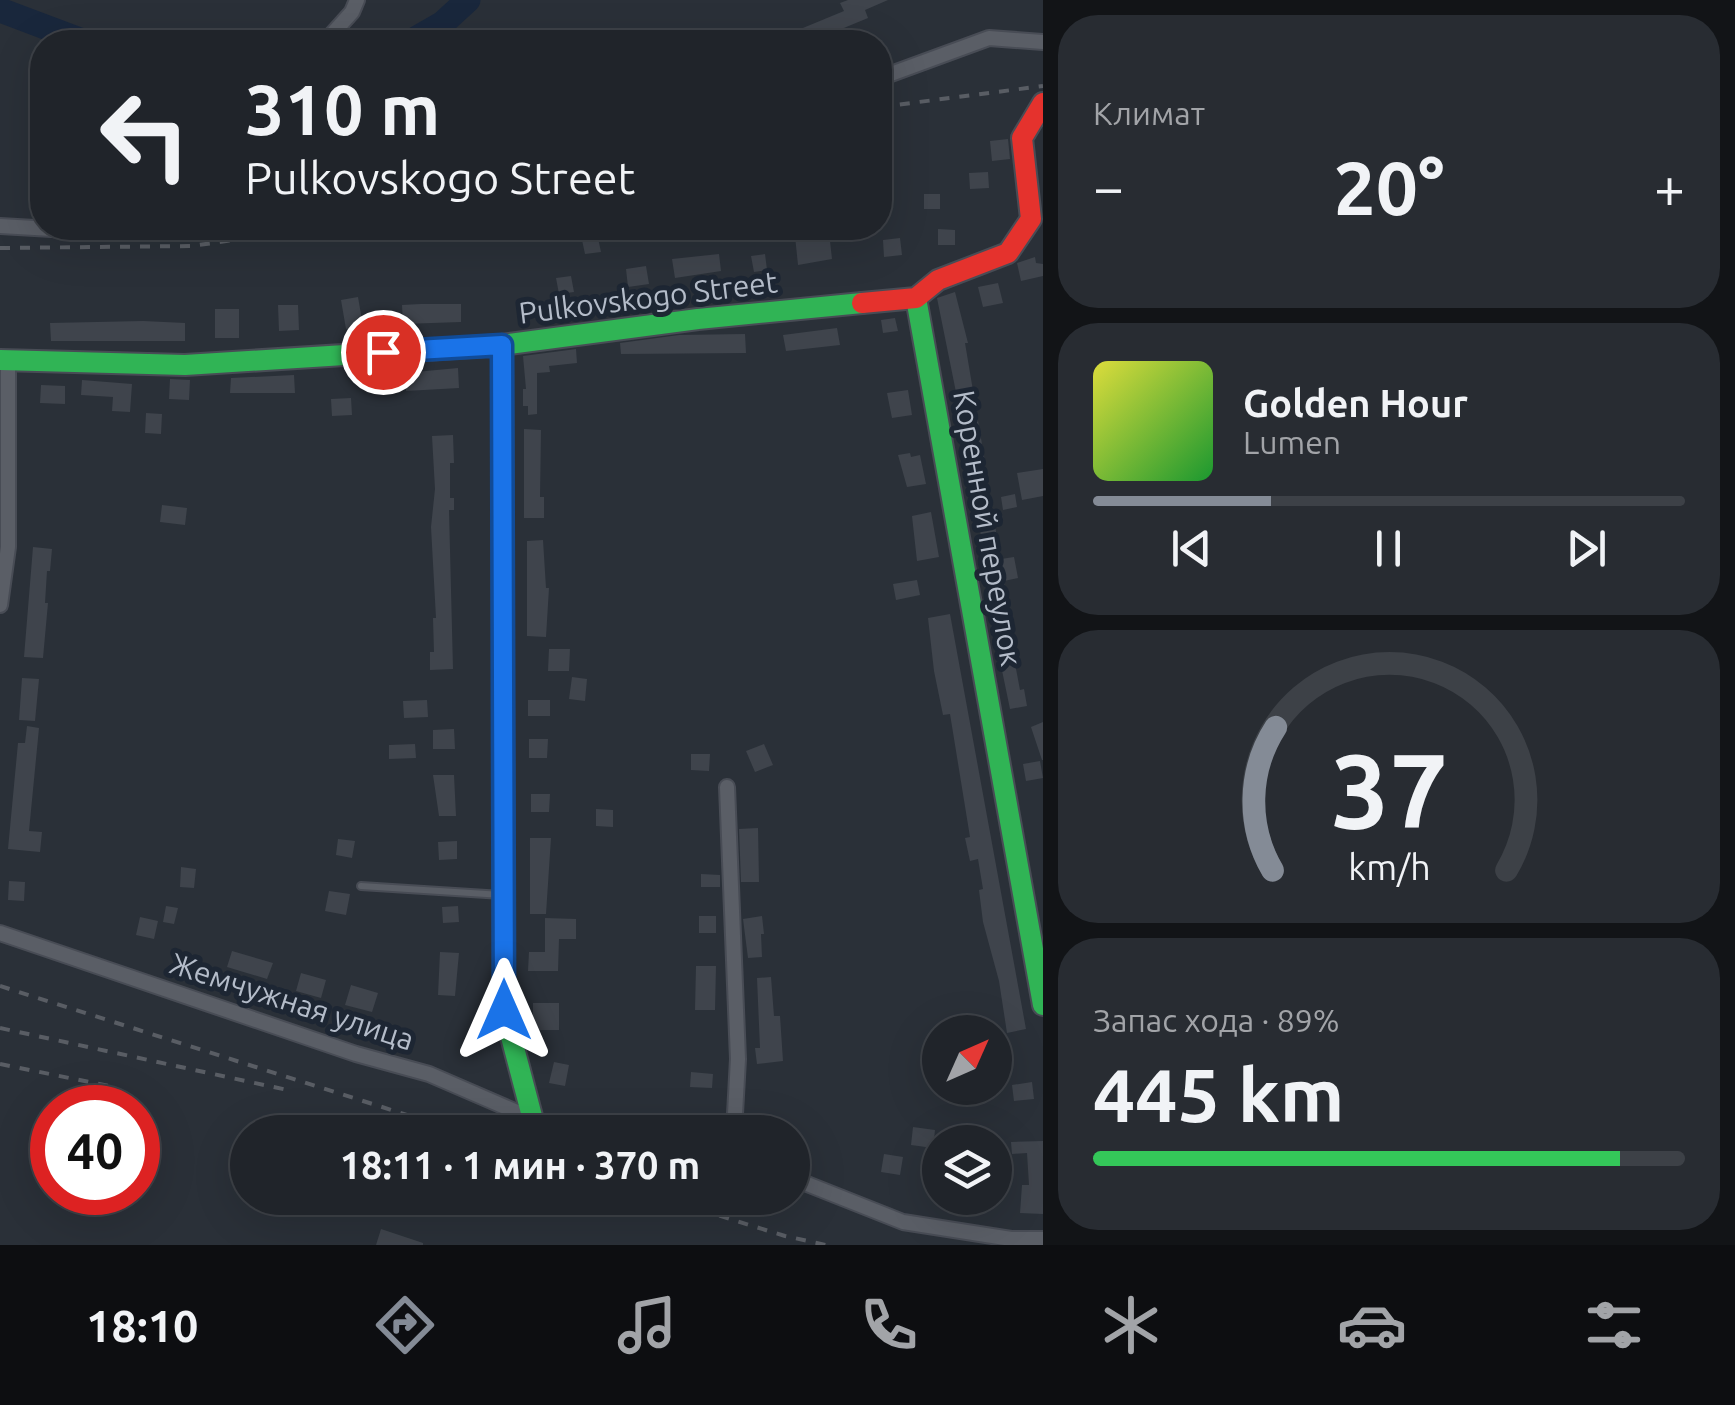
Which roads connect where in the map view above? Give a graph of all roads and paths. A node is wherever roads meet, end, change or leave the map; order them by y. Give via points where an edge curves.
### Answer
1 (357, 0) edge
2 (336, 30) edge
3 (1042, 42) edge
4 (892, 74) edge
5 (1042, 103) edge
6 (0, 226) edge
7 (30, 228) edge
8 (916, 298) junction
9 (502, 345) junction
10 (4, 361) edge
11 (0, 605) edge
12 (727, 787) dead end
13 (360, 886) dead end
14 (503, 896) junction
15 (0, 934) edge
16 (1042, 1005) edge
17 (522, 1115) edge
18 (532, 1115) edge
19 (735, 1115) edge
20 (810, 1185) edge
21 (1042, 1240) edge

1 - 2 street
3 - 4 street via 988,38
5 - 8 street, Pulkovskogo Street via 1022,138 1031,218 1024,230 1008,253 938,280
6 - 7 street
8 - 9 street, Pulkovskogo Street
8 - 16 street, Коренной переулок
9 - 10 street, Pulkovskogo Street via 185,364
9 - 14 street
10 - 11 street via 8,548
12 - 19 street
13 - 14 lane
14 - 18 street via 504,1010
15 - 17 street, Жемчужная улица via 429,1074
20 - 21 street via 903,1222

